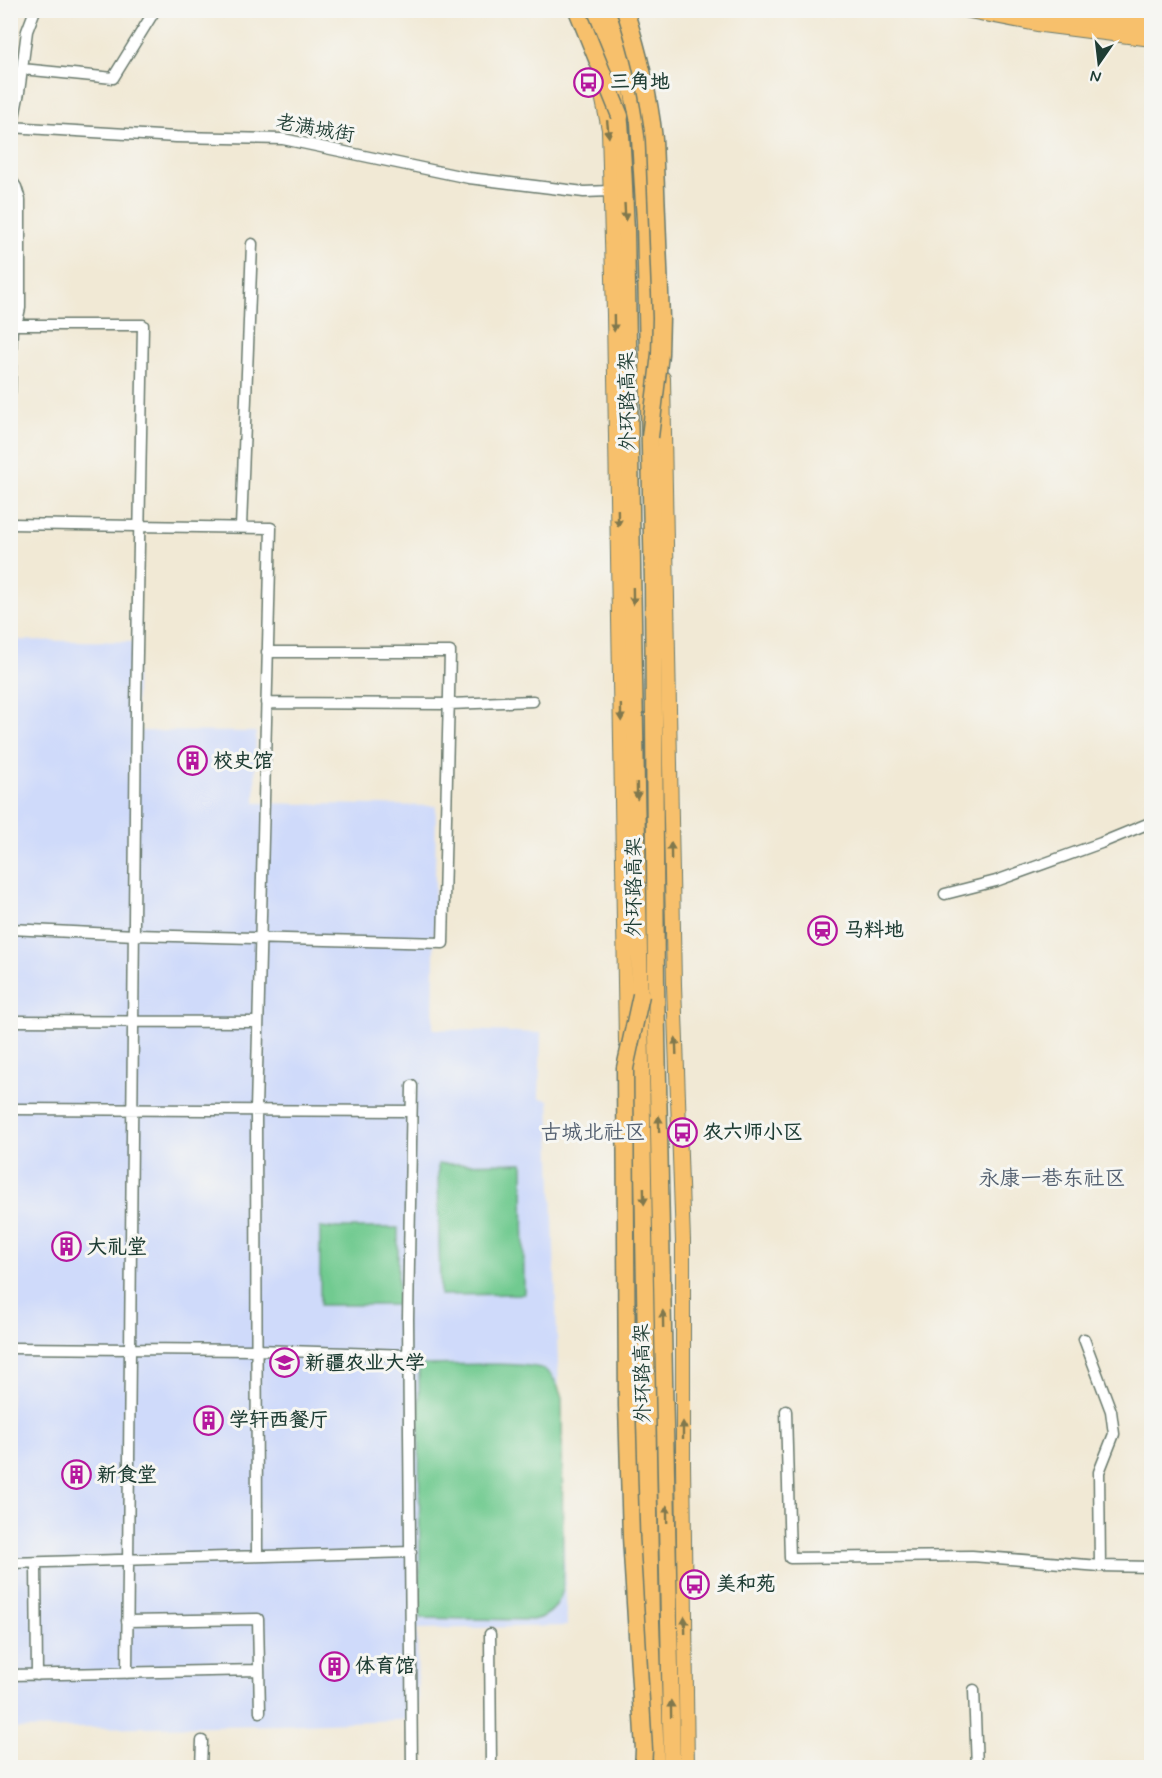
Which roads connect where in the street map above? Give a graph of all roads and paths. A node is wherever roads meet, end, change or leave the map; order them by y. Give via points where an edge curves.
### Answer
1 (35, 10) edge
2 (154, 10) edge
3 (579, 10) edge
4 (593, 10) edge
5 (609, 10) edge
6 (623, 10) edge
7 (964, 10) edge
8 (1008, 10) edge
9 (1125, 10) edge
10 (1152, 14) edge
11 (1152, 30) edge
12 (1152, 39) edge
13 (22, 69) junction
14 (620, 116) junction
15 (11, 127) edge
16 (10, 178) edge
17 (610, 191) junction
18 (252, 244) dead end
19 (11, 325) edge
20 (10, 392) edge
21 (650, 437) junction
22 (10, 524) edge
23 (138, 526) junction
24 (241, 527) junction
25 (267, 652) junction
26 (532, 701) dead end
27 (266, 703) junction
28 (449, 704) junction
29 (1152, 822) edge
30 (945, 894) dead end
31 (10, 929) edge
32 (135, 935) junction
33 (261, 938) junction
34 (641, 995) junction
35 (10, 1020) edge
36 (133, 1021) junction
37 (258, 1022) junction
38 (412, 1086) dead end
39 (10, 1109) edge
40 (132, 1110) junction
41 (256, 1110) junction
42 (411, 1111) junction
43 (1084, 1339) dead end
44 (10, 1348) edge
45 (130, 1349) junction
46 (257, 1350) junction
47 (408, 1355) junction
48 (786, 1411) dead end
49 (411, 1552) junction
50 (257, 1556) junction
51 (128, 1560) junction
52 (10, 1563) edge
53 (36, 1563) junction
54 (1100, 1566) junction
55 (1152, 1567) edge
56 (127, 1621) junction
57 (490, 1634) dead end
58 (259, 1670) junction
59 (127, 1673) junction
60 (10, 1675) edge
61 (37, 1675) junction
62 (974, 1690) dead end
63 (260, 1712) dead end
64 (202, 1741) dead end
65 (201, 1767) edge
66 (412, 1767) edge
67 (491, 1767) edge
68 (644, 1767) edge
69 (656, 1767) edge
70 (672, 1767) edge
71 (687, 1767) edge
72 (977, 1767) edge

1 - 13 street via 27,31
2 - 13 street via 113,78
3 - 14 highway, bridge
3 -> 17 main road via 591,38 609,129
4 - 14 highway, 外环路高架, bridge via 613,74
5 - 21 highway, 外环路高架, bridge via 626,55 639,122
6 - 21 highway, bridge via 643,69 654,139 661,318
71 -> 6 main road via 683,1241 673,973 662,305 645,115
7 - 12 main road
8 - 11 highway
9 - 10 highway
13 - 15 street
14 -> 34 highway, 外环路高架 via 626,231
15 - 17 street, 老满城街 via 283,139 469,178 584,192
16 - 19 street via 20,200 21,220 20,308
17 -> 68 main road via 626,998 627,1314 636,1406
18 - 24 street
19 - 20 street
19 - 23 street via 143,325
70 -> 21 highway, 外环路高架 via 656,985
22 - 23 street
23 - 24 street
23 - 32 street
24 - 25 street via 271,528
25 - 27 street
25 - 28 street via 450,652
26 - 28 street
27 - 28 street
27 - 33 street
28 - 33 street via 443,943
29 - 30 street via 996,881
31 - 32 street
32 - 33 street
32 - 36 street
33 - 37 street
34 - 68 highway, bridge via 625,1068 627,1407
34 -> 69 highway, 外环路高架, bridge
35 - 36 street
36 - 37 street
36 - 40 street
37 - 41 street
38 - 42 street
39 - 40 street
40 - 41 street
40 - 45 street
41 - 42 street
41 - 46 street
42 - 47 street
43 - 54 street via 1111,1411 1114,1434 1100,1472
44 - 45 street
45 - 46 street
45 - 51 street
46 - 47 street
46 - 50 street
47 - 49 street
48 - 54 street via 790,1558 972,1556
49 - 50 street
49 - 66 street
50 - 51 street
51 - 53 street
51 - 56 street
52 - 53 street
53 - 61 street
54 - 55 street
56 - 58 street via 258,1619
56 - 59 street
57 - 67 street
58 - 59 street
58 - 63 street
59 - 61 street
60 - 61 street
62 - 72 street
64 - 65 street

